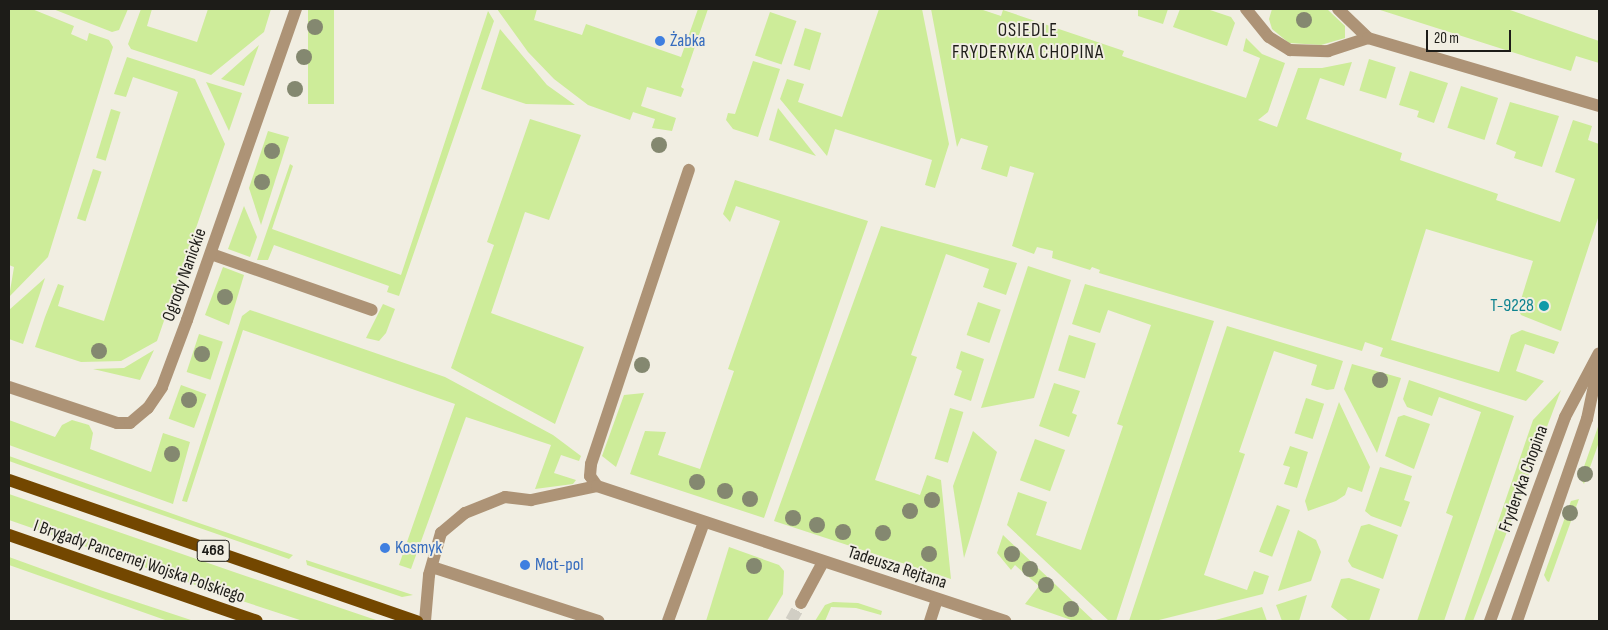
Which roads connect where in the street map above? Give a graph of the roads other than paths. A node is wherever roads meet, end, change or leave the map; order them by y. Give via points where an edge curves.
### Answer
1 (296, 9) edge
2 (1246, 9) edge
3 (1338, 9) edge
4 (1368, 38) junction
5 (1599, 106) edge
6 (689, 170) dead end
7 (211, 254) junction
8 (372, 310) dead end
9 (1599, 353) edge
10 (1599, 362) edge
11 (9, 387) edge
12 (9, 480) edge
13 (597, 486) junction
14 (704, 522) junction
15 (9, 535) edge
16 (823, 562) junction
17 (430, 571) junction
18 (937, 599) junction
19 (801, 603) tunnel mouth
20 (257, 621) edge
21 (417, 621) edge
22 (425, 621) edge
23 (598, 621) edge
24 (668, 621) edge
25 (930, 621) edge
26 (1005, 621) edge
27 (1490, 621) edge
28 (1517, 621) edge

1 - 7 street, Ogrody Nanickie
2 - 4 street via 1269,36 1290,50 1328,51
3 - 4 street
4 - 5 street
6 - 13 street via 591,464 590,476
7 - 8 street
7 - 11 street, Ogrody Nanickie via 162,387 148,408 130,423 117,423
9 - 27 street, Fryderyka Chopina via 1566,417
10 - 28 street via 1587,419
12 - 21 main road, I Brygady Pancernej Wojska Polskiego / 468
13 - 14 street
13 - 17 street via 530,500 505,497 465,513 441,533
14 - 16 street
14 - 24 street
15 - 20 main road, I Brygady Pancernej Wojska Polskiego
16 - 18 street, Tadeusza Rejtana
16 - 19 street, Tadeusza Rejtana
17 - 22 street
17 - 23 street
18 - 25 street
18 - 26 street, Tadeusza Rejtana

